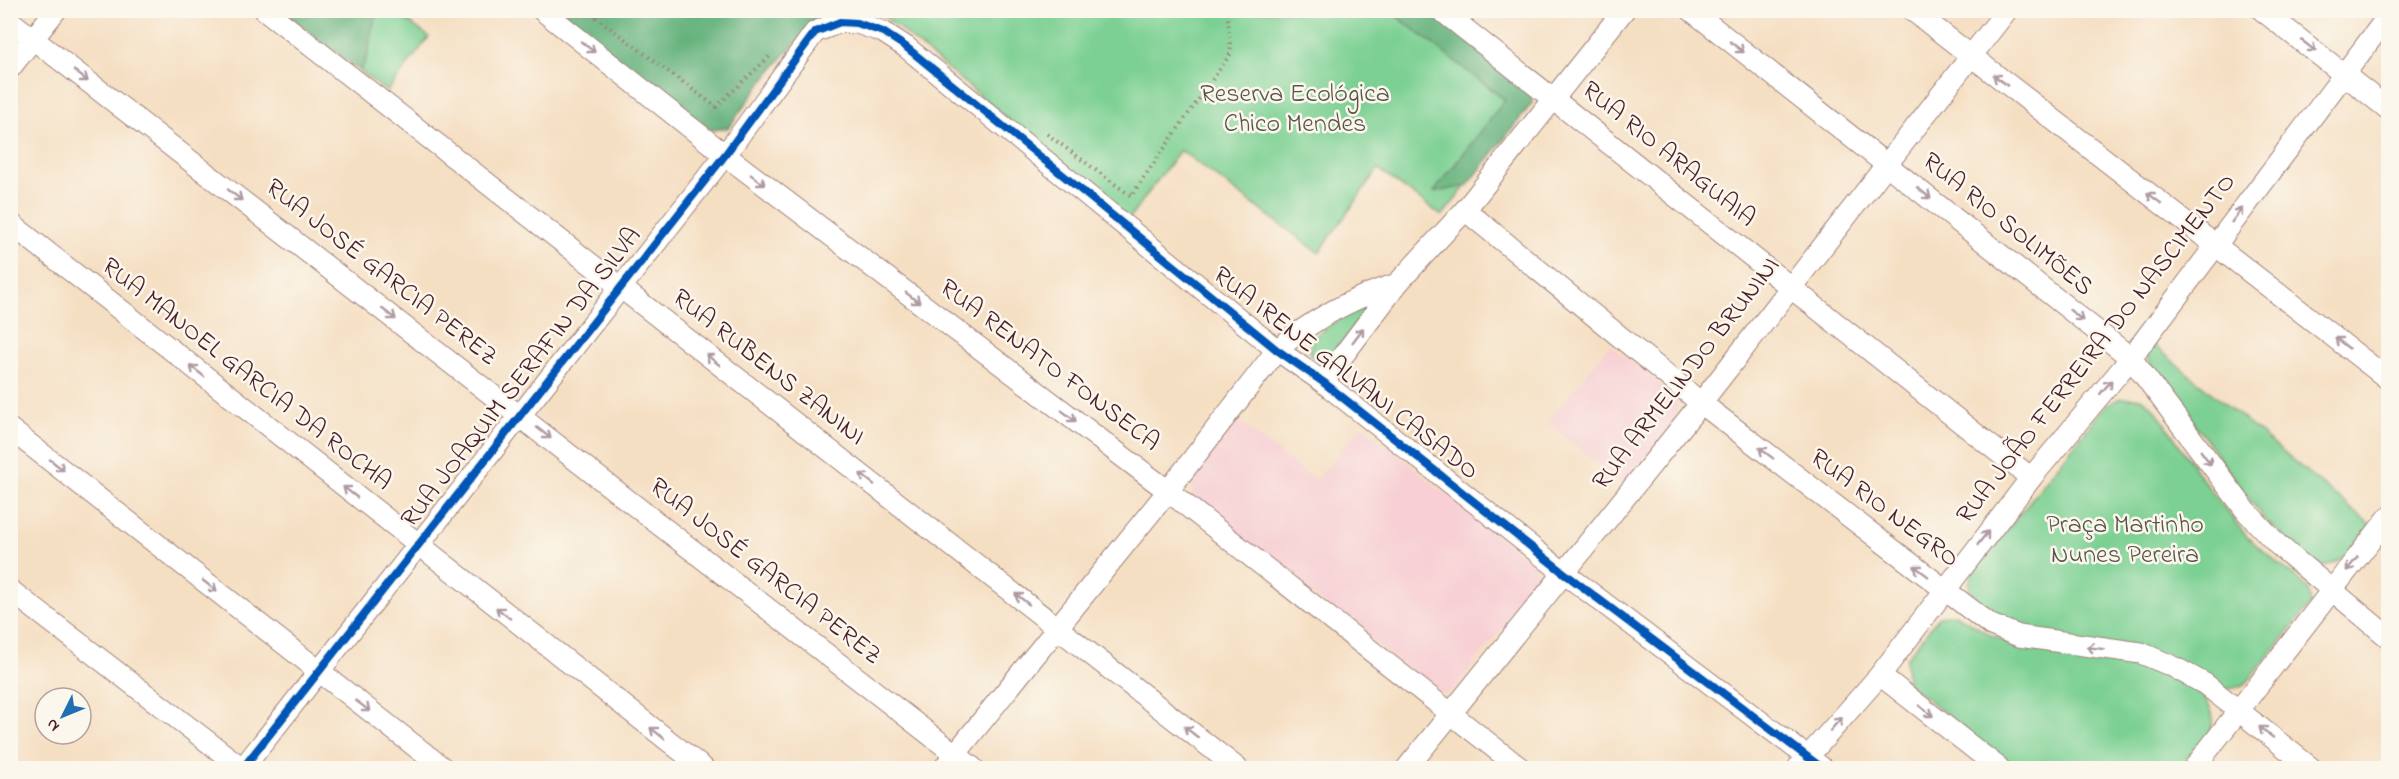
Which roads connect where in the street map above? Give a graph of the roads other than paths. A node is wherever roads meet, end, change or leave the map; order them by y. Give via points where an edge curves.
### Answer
1 (56, 10) edge
2 (265, 10) edge
3 (542, 10) edge
4 (1441, 10) edge
5 (1624, 10) edge
6 (1691, 10) edge
7 (1912, 10) edge
8 (2007, 10) edge
9 (2262, 10) edge
10 (2388, 16) edge
11 (10, 21) edge
12 (840, 22) joint
13 (34, 40) junction
14 (1971, 57) junction
15 (10, 68) edge
16 (2343, 73) junction
17 (1553, 98) junction
18 (2388, 109) edge
19 (725, 155) junction
20 (1888, 165) junction
21 (1465, 210) junction
22 (10, 224) edge
23 (2215, 245) junction
24 (1397, 284) junction
25 (620, 287) junction
26 (1790, 287) junction
27 (1277, 350) junction
28 (2131, 358) junction
29 (2388, 379) edge
30 (1323, 382) junction
31 (1701, 403) junction
32 (519, 414) junction
33 (10, 429) edge
34 (2031, 478) junction
35 (1168, 491) junction
36 (2388, 518) edge
37 (417, 545) junction
38 (1564, 573) junction
39 (1944, 588) junction
40 (10, 590) edge
41 (2331, 590) junction
42 (1058, 627) junction
43 (2388, 637) edge
44 (319, 671) junction
45 (1880, 675) junction
46 (2239, 711) junction
47 (1452, 715) junction
48 (949, 761) edge
49 (1809, 765) edge
50 (243, 768) edge
51 (442, 768) edge
52 (703, 768) edge
53 (973, 768) edge
54 (1237, 768) edge
55 (1407, 768) edge
56 (1520, 768) edge
57 (2000, 768) edge
58 (2194, 768) edge
59 (2312, 768) edge

1 - 13 street
2 - 25 street, RUA RUBENS ZANINI
3 -> 19 street, RUA RENATO FONSECA
4 - 17 street, RUA RIO ARAGUAIA
5 - 17 street
6 -> 20 street, RUA RIO SOLIMÕES
7 - 14 street
8 - 14 street, RUA ARMELINDO BRUNINI
9 -> 16 street
10 - 16 street, RUA JOÃO FERREIRA DO NASCIMENTO
11 - 13 street, RUA JOSÉ GARCIA PEREZ
12 - 19 street, RUA JOAQUIM SERAFIN DA SILVA via 815,32
12 - 27 street, RUA IRENE GALVANI CASADO via 858,23 883,32 906,47
13 - 15 street
13 -> 32 street, RUA JOSÉ GARCIA PEREZ
14 - 20 street, RUA ARMELINDO BRUNINI
23 -> 14 street
16 - 18 street
23 -> 16 street, RUA JOÃO FERREIRA DO NASCIMENTO
17 - 21 street
17 - 26 street, RUA RIO ARAGUAIA
19 - 25 street, RUA JOAQUIM SERAFIN DA SILVA
19 -> 35 street, RUA RENATO FONSECA
20 - 26 street, RUA ARMELINDO BRUNINI
20 -> 28 street, RUA RIO SOLIMÕES
21 - 24 street
21 - 31 street, RUA RIO NEGRO
37 -> 22 street, RUA MANOEL GARCIA DA ROCHA
23 - 28 street, RUA JOÃO FERREIRA DO NASCIMENTO
29 -> 23 street
24 - 27 street via 1363,295 1292,336
30 -> 24 street
25 - 32 street, RUA JOAQUIM SERAFIN DA SILVA
42 -> 25 street, RUA RUBENS ZANINI
26 - 31 street, RUA ARMELINDO BRUNINI
26 - 34 street, RUA RIO ARAGUAIA
27 - 30 street, RUA IRENE GALVANI CASADO
27 - 35 street
34 -> 28 street, RUA JOÃO FERREIRA DO NASCIMENTO
28 -> 41 street, RUA RIO SOLIMÕES via 2247,513
30 - 38 street, RUA IRENE GALVANI CASADO
31 - 38 street, RUA ARMELINDO BRUNINI
39 -> 31 street, RUA RIO NEGRO
32 - 37 street, RUA JOAQUIM SERAFIN DA SILVA
32 -> 48 street, RUA JOSÉ GARCIA PEREZ
33 -> 44 street
39 -> 34 street, RUA JOÃO FERREIRA DO NASCIMENTO
35 - 42 street
35 - 47 street, RUA RENATO FONSECA
36 -> 41 street
37 - 44 street, RUA JOAQUIM SERAFIN DA SILVA
52 -> 37 street, RUA MANOEL GARCIA DA ROCHA
38 - 47 street, RUA ARMELINDO BRUNINI
38 - 49 street, RUA IRENE GALVANI CASADO
39 - 45 street, RUA JOÃO FERREIRA DO NASCIMENTO
46 -> 39 street, RUA RIO NEGRO via 2205,684 2141,653 2019,636 1991,625
40 - 50 street
41 - 43 street, RUA RIO SOLIMÕES
41 - 46 street
42 - 48 street
54 -> 42 street, RUA RUBENS ZANINI
44 - 50 street, RUA JOAQUIM SERAFIN DA SILVA
44 -> 51 street
49 -> 45 street, RUA JOÃO FERREIRA DO NASCIMENTO
45 -> 57 street
46 - 58 street
59 -> 46 street, RUA RIO NEGRO
47 - 55 street, RUA ARMELINDO BRUNINI
47 - 56 street, RUA RENATO FONSECA
48 - 53 street, RUA JOSÉ GARCIA PEREZ

